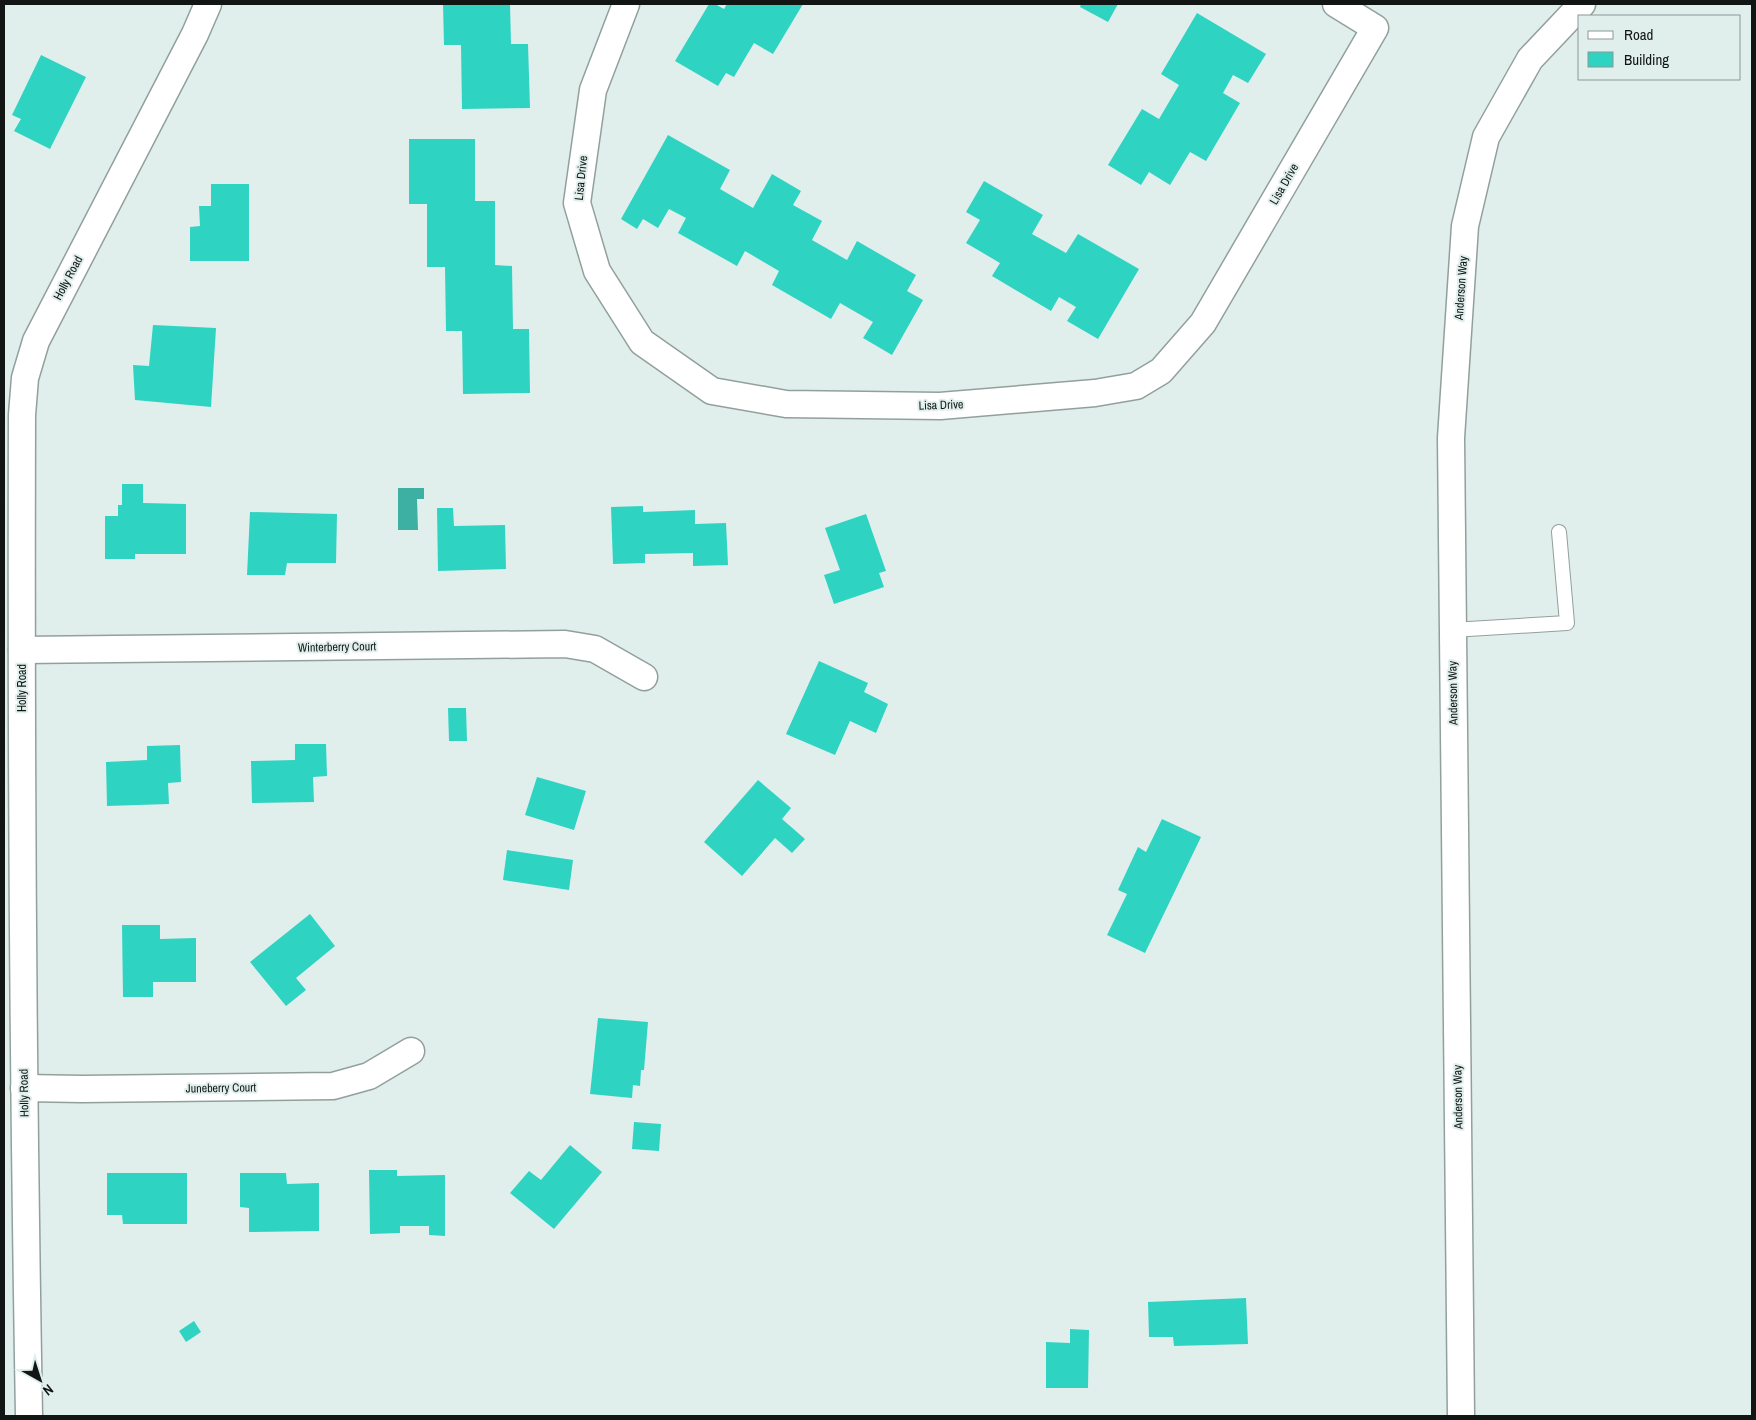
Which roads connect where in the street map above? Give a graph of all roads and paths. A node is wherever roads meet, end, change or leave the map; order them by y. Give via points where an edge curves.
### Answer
1 (208, 4) edge
2 (626, 4) edge
3 (1336, 4) edge
4 (1582, 4) edge
5 (1559, 532) dead end
6 (1452, 630) junction
7 (22, 650) junction
8 (644, 677) dead end
9 (410, 1051) dead end
10 (24, 1088) junction
11 (28, 1416) edge
12 (1461, 1416) edge

1 - 7 street, Holly Road via 196,34 36,341 25,378 22,414
2 - 3 street, Lisa Drive via 593,90 577,203 597,271 642,342 712,391 786,404 940,406 1095,393 1136,386 1161,371 1203,323 1375,28
4 - 6 street, Anderson Way via 1530,59 1486,137 1465,226 1451,438
5 - 6 lane via 1566,623
6 - 12 street, Anderson Way
7 - 8 street, Winterberry Court via 565,644 596,649
7 - 10 street, Holly Road
9 - 10 street, Juneberry Court via 369,1076 334,1086
10 - 11 street, Holly Road

